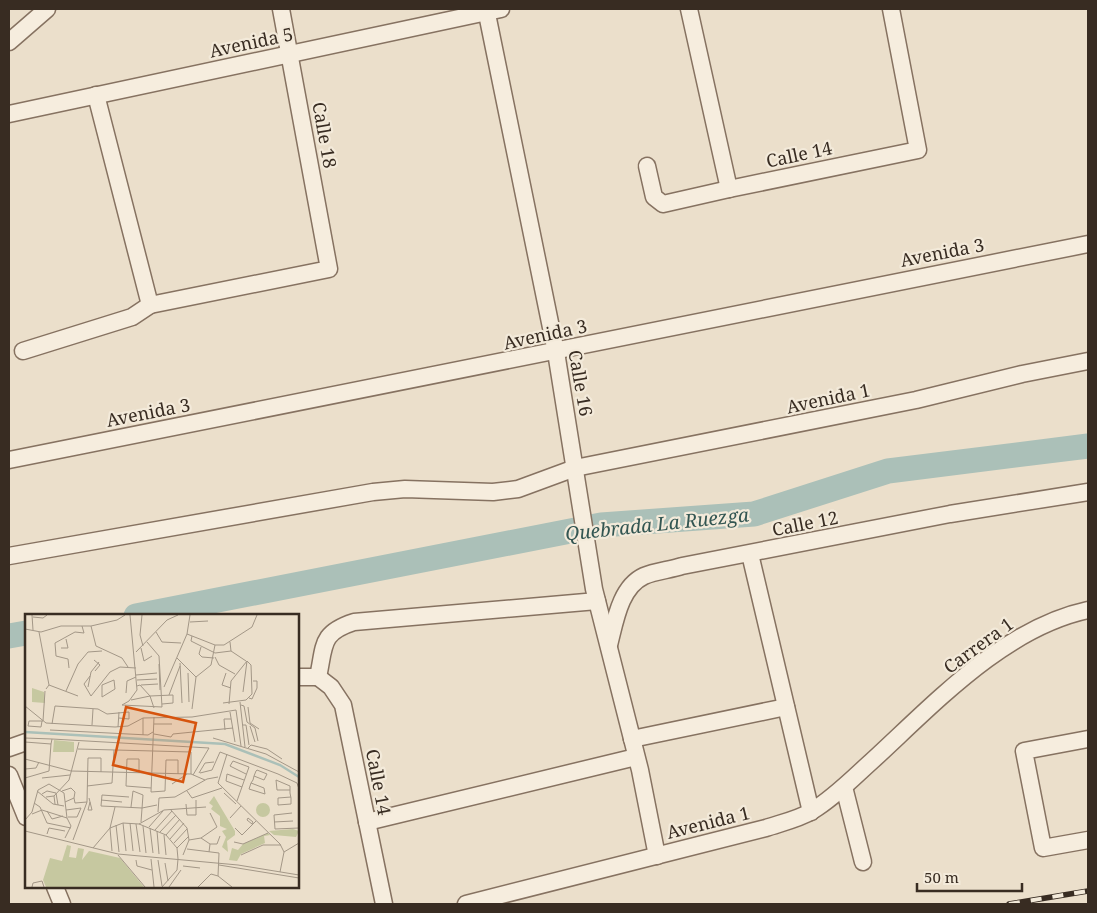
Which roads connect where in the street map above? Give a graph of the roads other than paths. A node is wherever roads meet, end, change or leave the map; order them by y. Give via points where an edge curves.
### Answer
1 (47, 9) edge
2 (281, 9) edge
3 (689, 9) edge
4 (891, 9) edge
5 (491, 10) edge
6 (9, 42) edge
7 (290, 54) junction
8 (96, 95) junction
9 (9, 114) edge
10 (647, 166) dead end
11 (729, 189) junction
12 (1088, 244) edge
13 (150, 305) junction
14 (23, 351) dead end
15 (556, 352) junction
16 (1088, 361) edge
17 (9, 460) edge
18 (575, 468) junction
19 (1088, 492) edge
20 (750, 554) junction
21 (9, 556) edge
22 (595, 595) junction
23 (1088, 610) edge
24 (609, 647) junction
25 (299, 677) edge
26 (318, 677) junction
27 (786, 707) junction
28 (926, 712) joint
29 (632, 739) junction
30 (1088, 739) edge
31 (25, 742) edge
32 (9, 748) edge
33 (636, 758) junction
34 (9, 775) edge
35 (844, 787) junction
36 (811, 812) junction
37 (25, 815) edge
38 (367, 822) junction
39 (1088, 840) edge
40 (657, 856) junction
41 (863, 862) dead end
42 (55, 888) edge
43 (62, 904) edge
44 (384, 904) edge
45 (466, 904) edge

1 - 6 street
2 - 7 street, Calle 18
3 - 11 street
4 - 11 street, Calle 14 via 918,150
5 - 7 street, Avenida 5
5 - 15 street, Calle 16
7 - 8 street, Avenida 5
7 - 13 street, Calle 18 via 329,269
8 - 9 street, Avenida 5
8 - 13 street
10 - 11 street via 654,197 663,204
12 - 15 street, Avenida 3
13 - 14 street via 132,317
15 - 17 street, Avenida 3
15 - 18 street, Calle 16
16 - 18 street, Avenida 1 via 897,404
18 - 21 street, Avenida 1 via 518,489 373,492
18 - 22 street, Calle 16
19 - 20 street, Calle 12 via 950,514
20 - 24 street, Calle 12 via 643,576 628,590 618,612
20 - 27 street
22 - 24 street, Calle 16
22 - 26 street via 354,622 336,628 326,639
23 - 28 street, Carrera 1 via 1037,628 1008,644
24 - 29 street, Calle 12
25 - 26 street
26 - 38 street, Calle 14 via 331,687 344,705
27 - 29 street
27 - 36 street
28 - 35 street, Avenida 1
29 - 33 street, Calle 12
30 - 39 street via 1024,750 1043,848
31 - 32 street
33 - 38 street
33 - 40 street, Calle 12
34 - 37 street
35 - 36 street, Avenida 1
35 - 41 street
36 - 40 street, Avenida 1 via 766,828
38 - 44 street, Calle 14
40 - 45 street, Avenida 1
42 - 43 street

